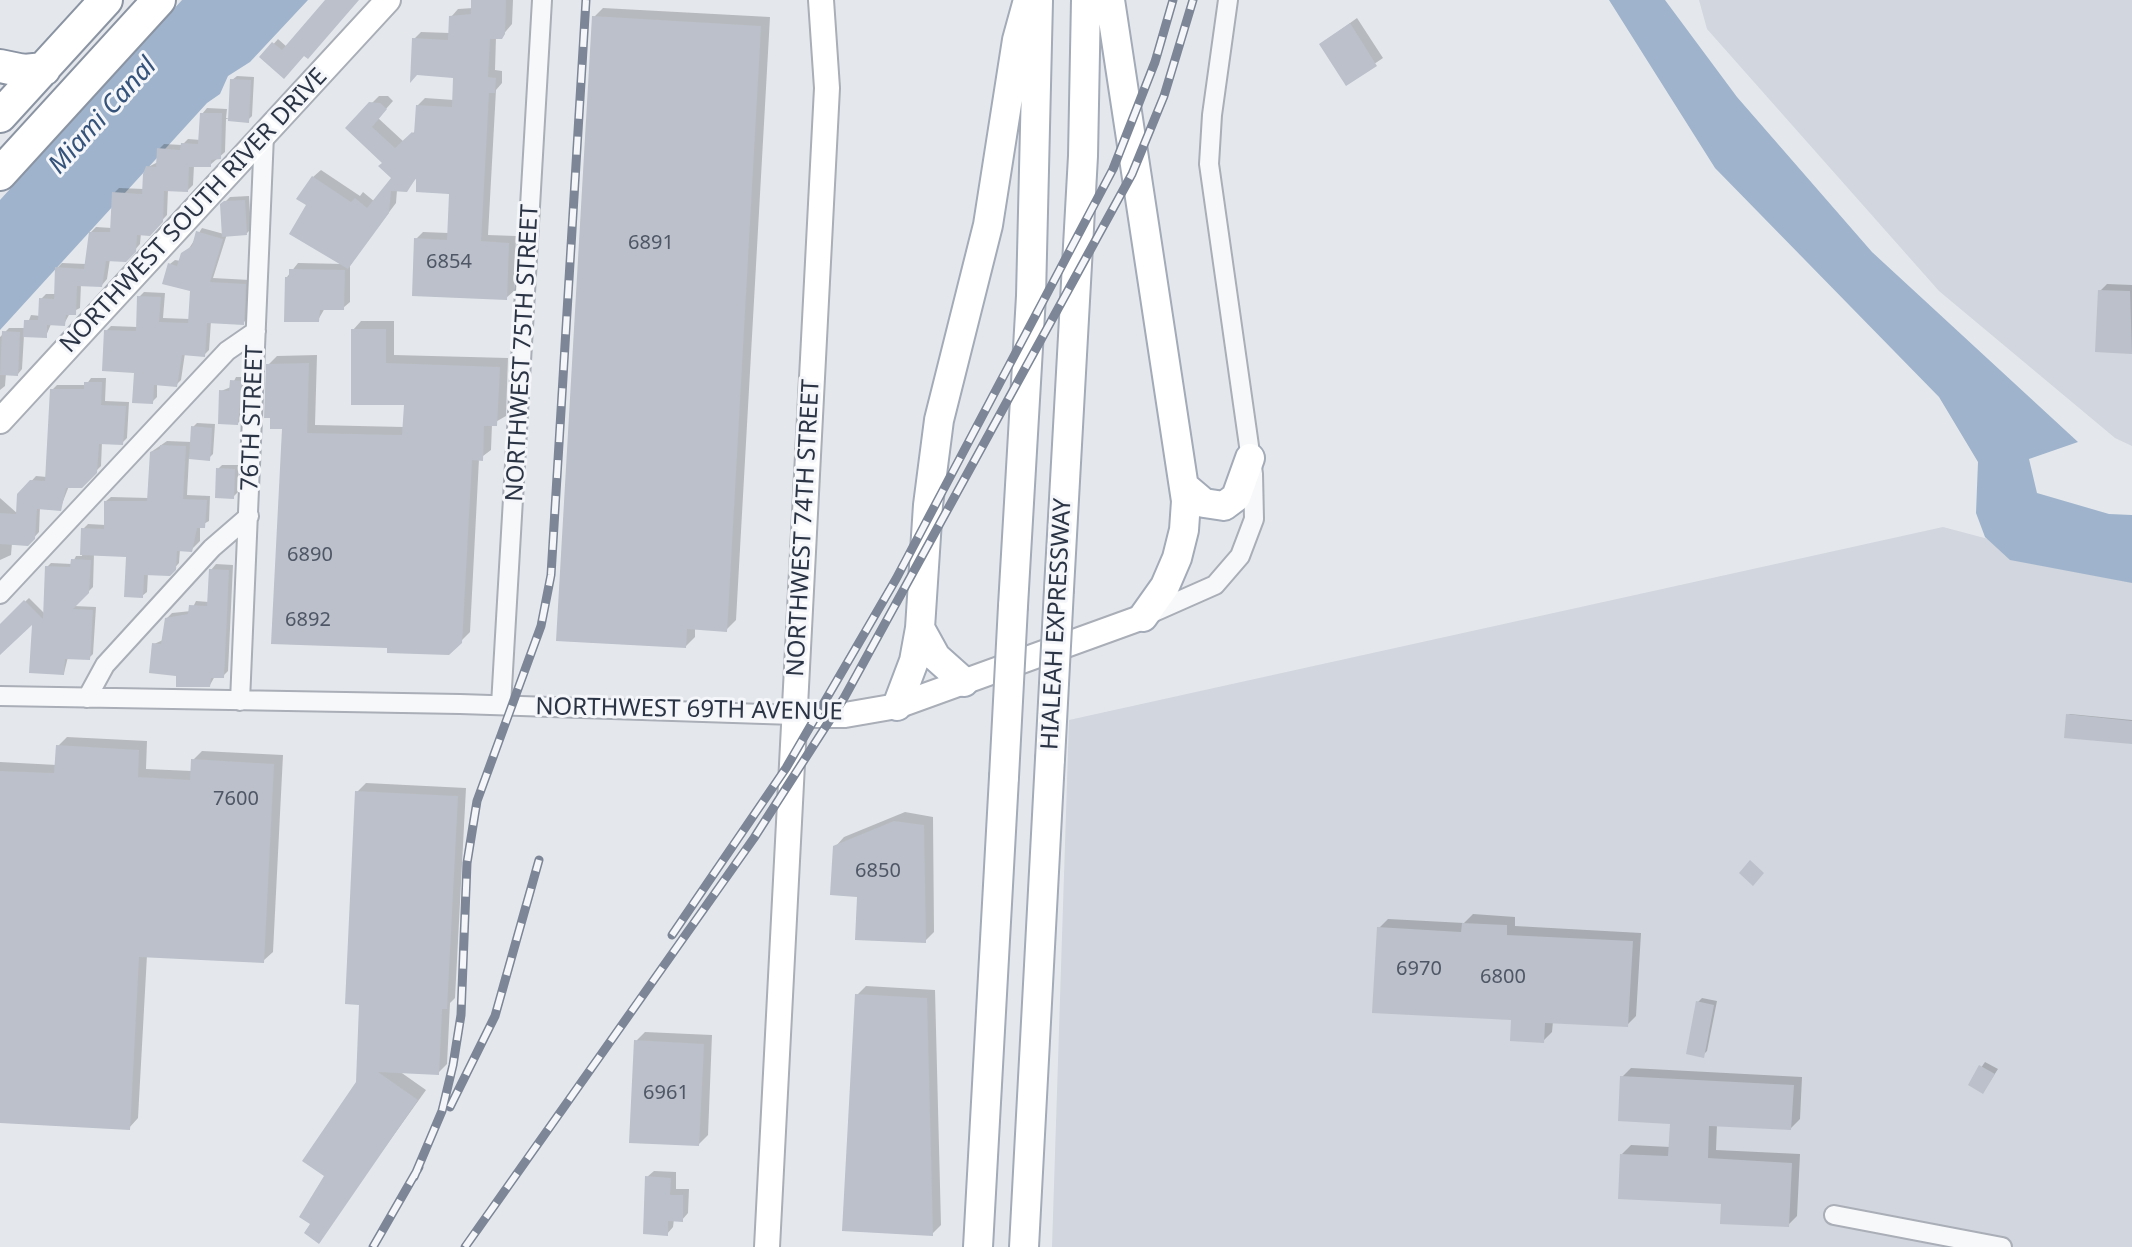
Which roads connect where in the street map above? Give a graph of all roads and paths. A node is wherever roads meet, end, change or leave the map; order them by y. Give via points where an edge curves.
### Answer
1 (106, 0) edge
2 (159, 0) edge
3 (388, 0) edge
4 (542, 0) edge
5 (821, 0) edge
6 (1028, 0) edge
7 (1038, 0) edge
8 (1086, 0) edge
9 (1110, 0) edge
10 (1228, 0) edge
11 (0, 66) edge
12 (44, 69) junction
13 (0, 116) edge
14 (264, 135) junction
15 (0, 174) edge
16 (256, 331) junction
17 (0, 421) edge
18 (1250, 458) junction
19 (1184, 486) junction
20 (249, 516) junction
21 (0, 594) edge
22 (1143, 617) junction
23 (920, 628) junction
24 (964, 682) junction
25 (0, 696) edge
26 (87, 698) junction
27 (240, 701) junction
28 (501, 705) junction
29 (897, 706) junction
30 (794, 715) junction
31 (1834, 1215) dead end
32 (767, 1247) edge
33 (978, 1247) edge
34 (1024, 1247) edge
35 (2002, 1247) edge

1 - 12 highway
2 - 15 highway
3 - 14 main road, NORTHWEST SOUTH RIVER DRIVE
4 - 28 street, NORTHWEST 75TH STREET
5 - 30 main road, NORTHWEST 74TH STREET via 827,88
6 - 23 main road via 988,225 939,420
7 - 33 main road, HIALEAH EXPRESSWAY, bridge via 1031,296
8 - 34 main road, HIALEAH EXPRESSWAY, bridge via 1083,156
9 - 19 main road
10 - 18 street, NORTHWEST 69TH AVENUE via 1209,164
11 - 12 highway
12 - 13 highway
14 - 16 street, 76TH STREET
14 - 17 main road, NORTHWEST SOUTH RIVER DRIVE
16 - 20 street, 76TH STREET
16 - 21 street via 227,351
18 - 19 main road via 1236,497 1224,506 1204,503
18 - 22 street, NORTHWEST 69TH AVENUE via 1254,519 1240,556 1202,593
19 - 22 main road via 1182,544 1165,586
20 - 26 street via 212,548 105,665
20 - 27 street, 76TH STREET
22 - 24 main road, NORTHWEST 69TH AVENUE
23 - 24 main road via 936,657
23 - 29 main road
24 - 29 main road, NORTHWEST 69TH AVENUE
25 - 26 street, NORTHWEST 69TH AVENUE
26 - 27 street, NORTHWEST 69TH AVENUE
27 - 28 street, NORTHWEST 69TH AVENUE
28 - 30 street, NORTHWEST 69TH AVENUE
29 - 30 main road, NORTHWEST 69TH AVENUE via 845,715
30 - 32 main road, NORTHWEST 74TH STREET
31 - 35 street

